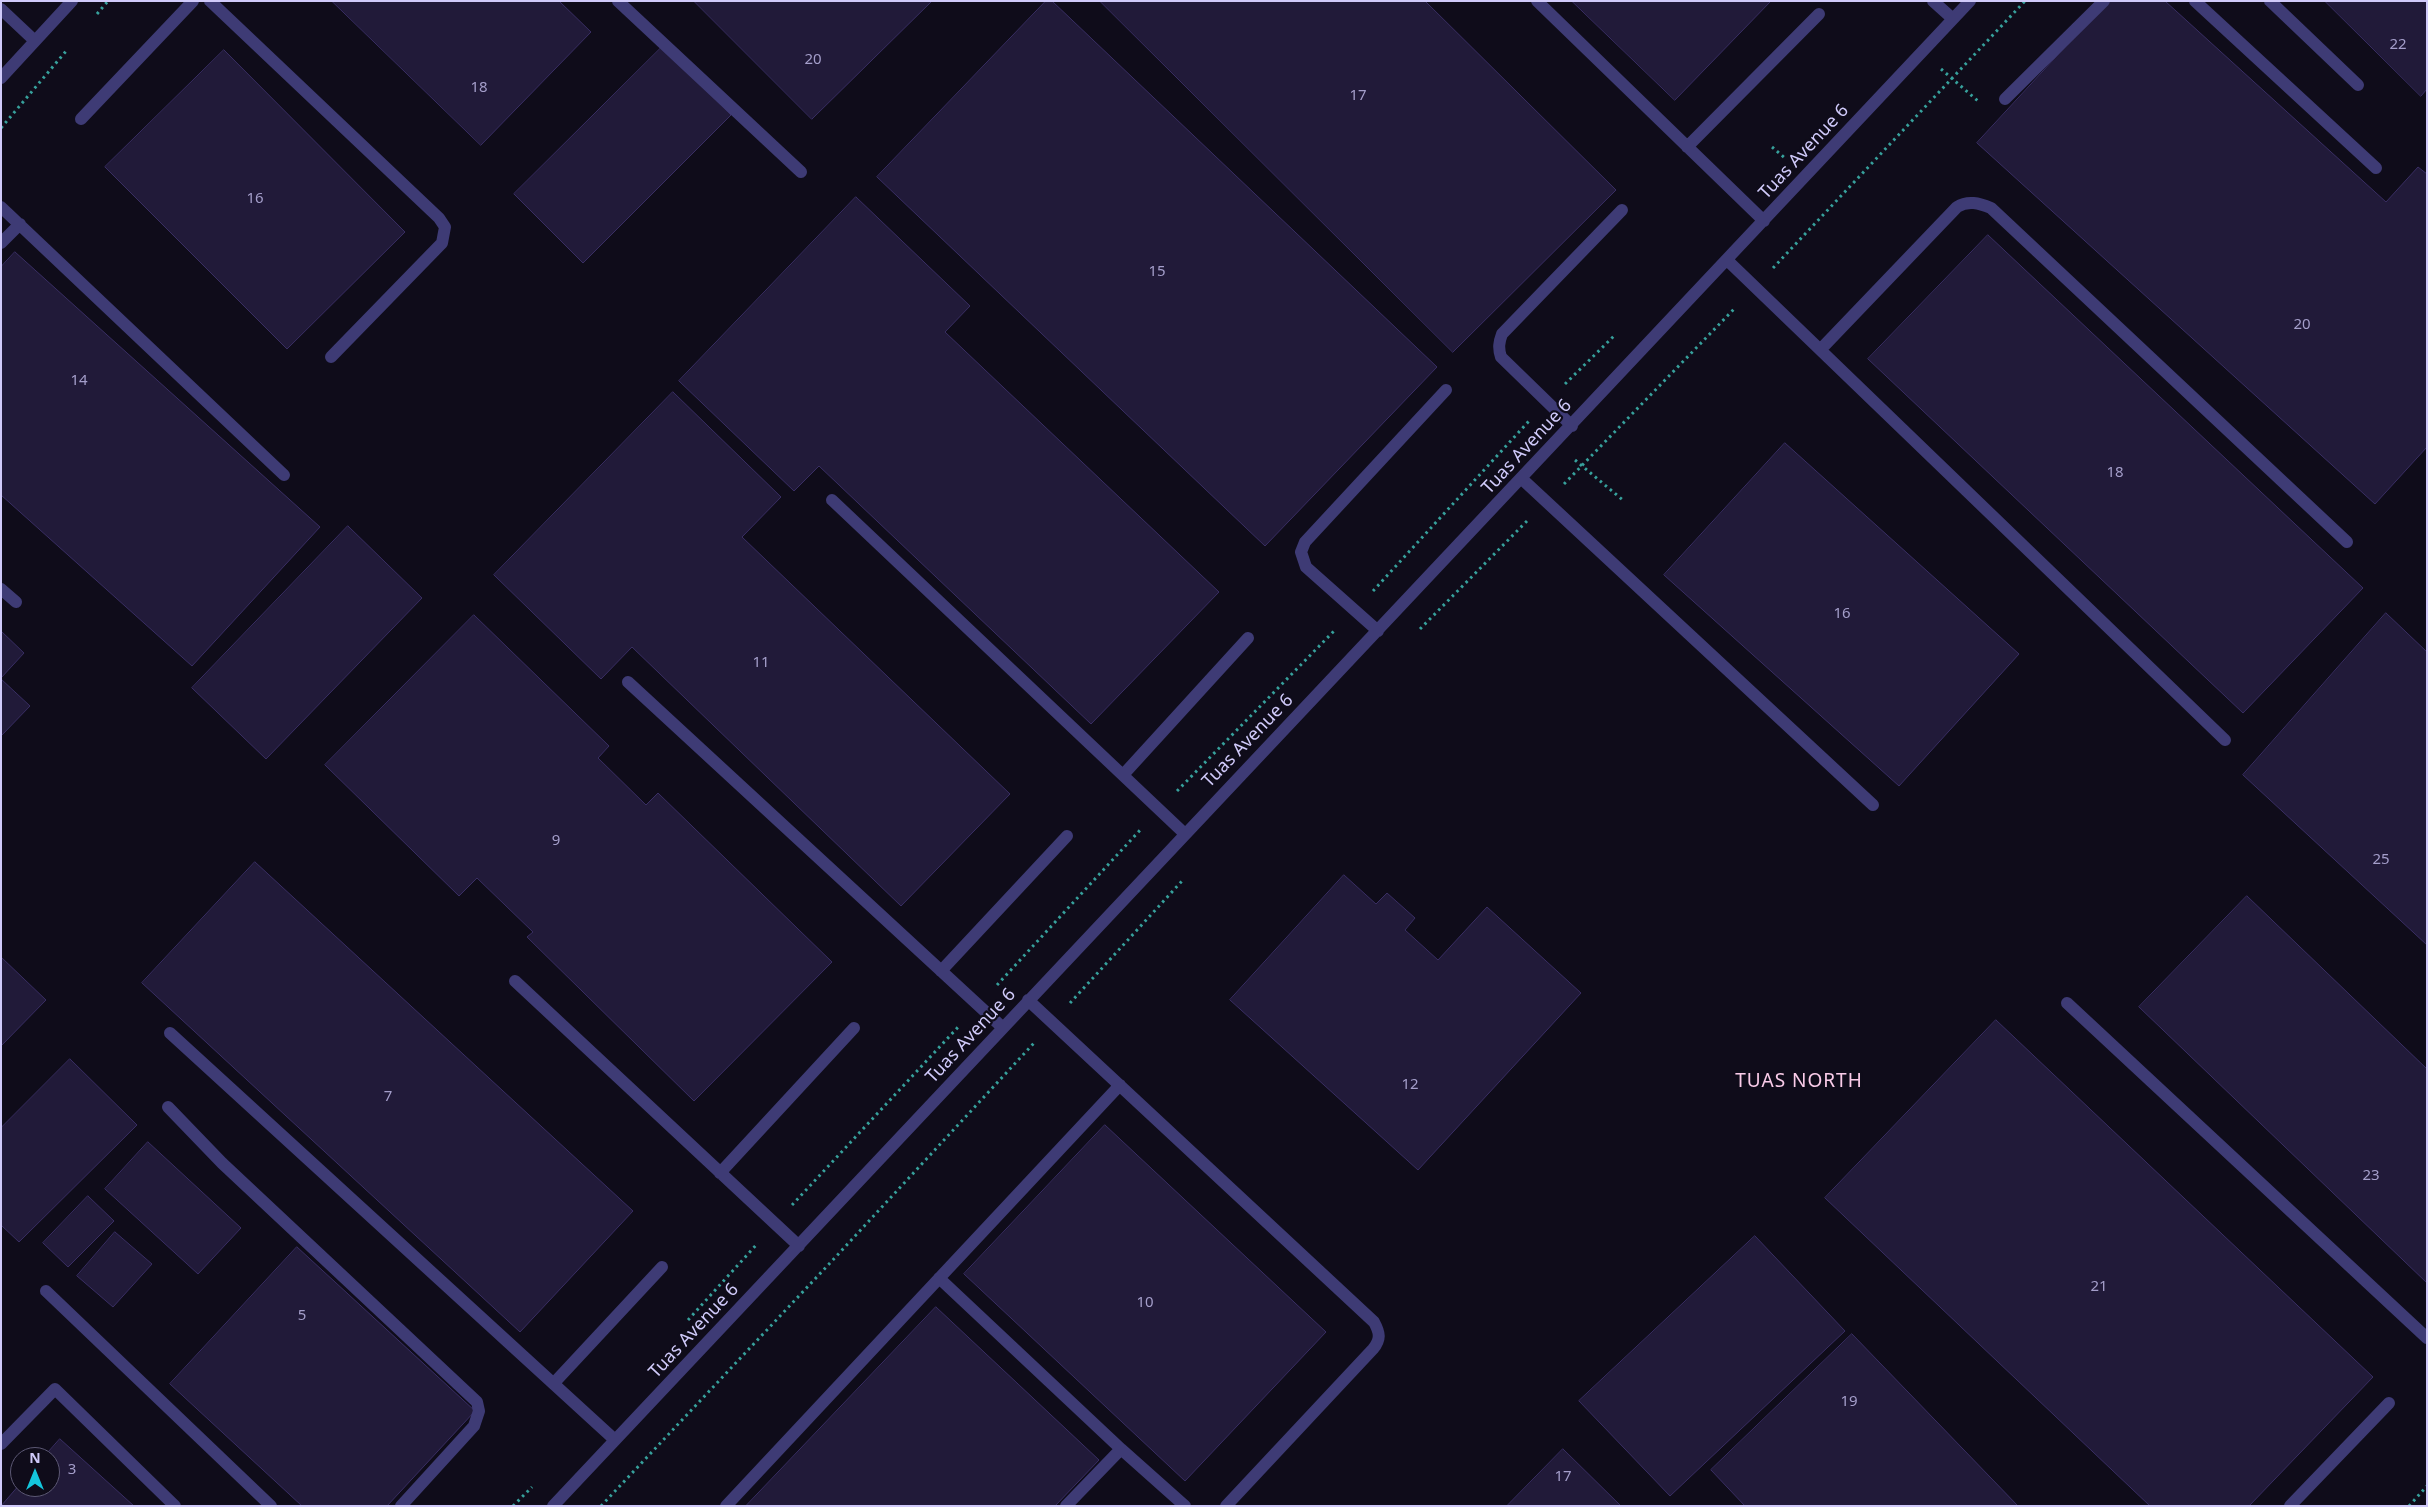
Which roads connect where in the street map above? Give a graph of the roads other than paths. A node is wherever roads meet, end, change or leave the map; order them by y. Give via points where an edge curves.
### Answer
1 (72, 1) edge
2 (193, 1) edge
3 (210, 1) edge
4 (618, 1) edge
5 (1537, 1) edge
6 (1933, 1) edge
7 (1970, 1) edge
8 (2104, 1) edge
9 (2195, 1) edge
10 (2270, 1) edge
11 (1, 9) edge
12 (1819, 14) dead end
13 (1953, 20) junction
14 (35, 41) junction
15 (1, 78) edge
16 (2358, 85) dead end
17 (2004, 100) dead end
18 (82, 120) dead end
19 (1687, 146) junction
20 (2376, 168) dead end
21 (801, 172) dead end
22 (1, 207) edge
23 (1622, 210) dead end
24 (1764, 221) junction
25 (20, 224) junction
26 (1, 243) edge
27 (1727, 260) junction
28 (1821, 349) junction
29 (331, 357) dead end
30 (1446, 390) dead end
31 (1572, 426) junction
32 (284, 475) dead end
33 (1522, 479) junction
34 (832, 500) dead end
35 (2347, 542) dead end
36 (1, 588) edge
37 (16, 602) dead end
38 (1378, 631) junction
39 (1248, 638) dead end
40 (628, 682) dead end
41 (2225, 740) dead end
42 (1123, 775) junction
43 (1874, 805) dead end
44 (1186, 834) junction
45 (1067, 836) dead end
46 (941, 971) junction
47 (515, 981) dead end
48 (1028, 1000) junction
49 (2067, 1003) dead end
50 (1002, 1027) junction
51 (854, 1028) dead end
52 (170, 1033) dead end
53 (1120, 1085) junction
54 (168, 1107) dead end
55 (720, 1173) junction
56 (799, 1246) junction
57 (662, 1267) dead end
58 (940, 1278) junction
59 (46, 1290) dead end
60 (2427, 1338) edge
61 (554, 1383) junction
62 (2390, 1403) dead end
63 (615, 1440) junction
64 (1, 1444) edge
65 (1121, 1448) junction
66 (175, 1506) edge
67 (272, 1506) edge
68 (401, 1506) edge
69 (553, 1506) edge
70 (726, 1506) edge
71 (1066, 1506) edge
72 (1185, 1506) edge
73 (1226, 1506) edge
74 (2290, 1506) edge

1 - 14 street
2 - 18 street
3 - 29 street via 445,227 442,243
4 - 21 street
5 - 19 street
6 - 13 street
7 - 13 street, Tuas Avenue 6
8 - 17 street
9 - 20 street
10 - 16 street
11 - 14 street
12 - 19 street
13 - 24 street, Tuas Avenue 6
14 - 15 street
19 - 24 street
22 - 25 street
23 - 31 street via 1502,334 1498,349 1501,357
24 - 27 street, Tuas Avenue 6
25 - 26 street
25 - 32 street
27 - 28 street
27 - 31 street, Tuas Avenue 6
28 - 35 street via 1957,207 1963,203 1980,203 1991,208
28 - 41 street
30 - 38 street via 1305,542 1301,552 1306,567
31 - 33 street, Tuas Avenue 6
33 - 38 street, Tuas Avenue 6
33 - 43 street
34 - 42 street
36 - 37 street
38 - 44 street, Tuas Avenue 6
39 - 42 street
40 - 46 street
42 - 44 street
44 - 48 street, Tuas Avenue 6
45 - 46 street
46 - 50 street
47 - 55 street
48 - 50 street, Tuas Avenue 6
48 - 53 street
49 - 60 street
50 - 56 street, Tuas Avenue 6
51 - 55 street
52 - 61 street
53 - 58 street
53 - 73 street via 1378,1329 1378,1342 1373,1348
54 - 68 street via 222,1164 477,1402 479,1411 474,1426
55 - 56 street
56 - 63 street, Tuas Avenue 6
57 - 61 street
58 - 65 street
58 - 70 street
59 - 67 street
61 - 63 street
62 - 74 street
63 - 69 street, Tuas Avenue 6
64 - 66 street via 55,1389
65 - 71 street
65 - 72 street

